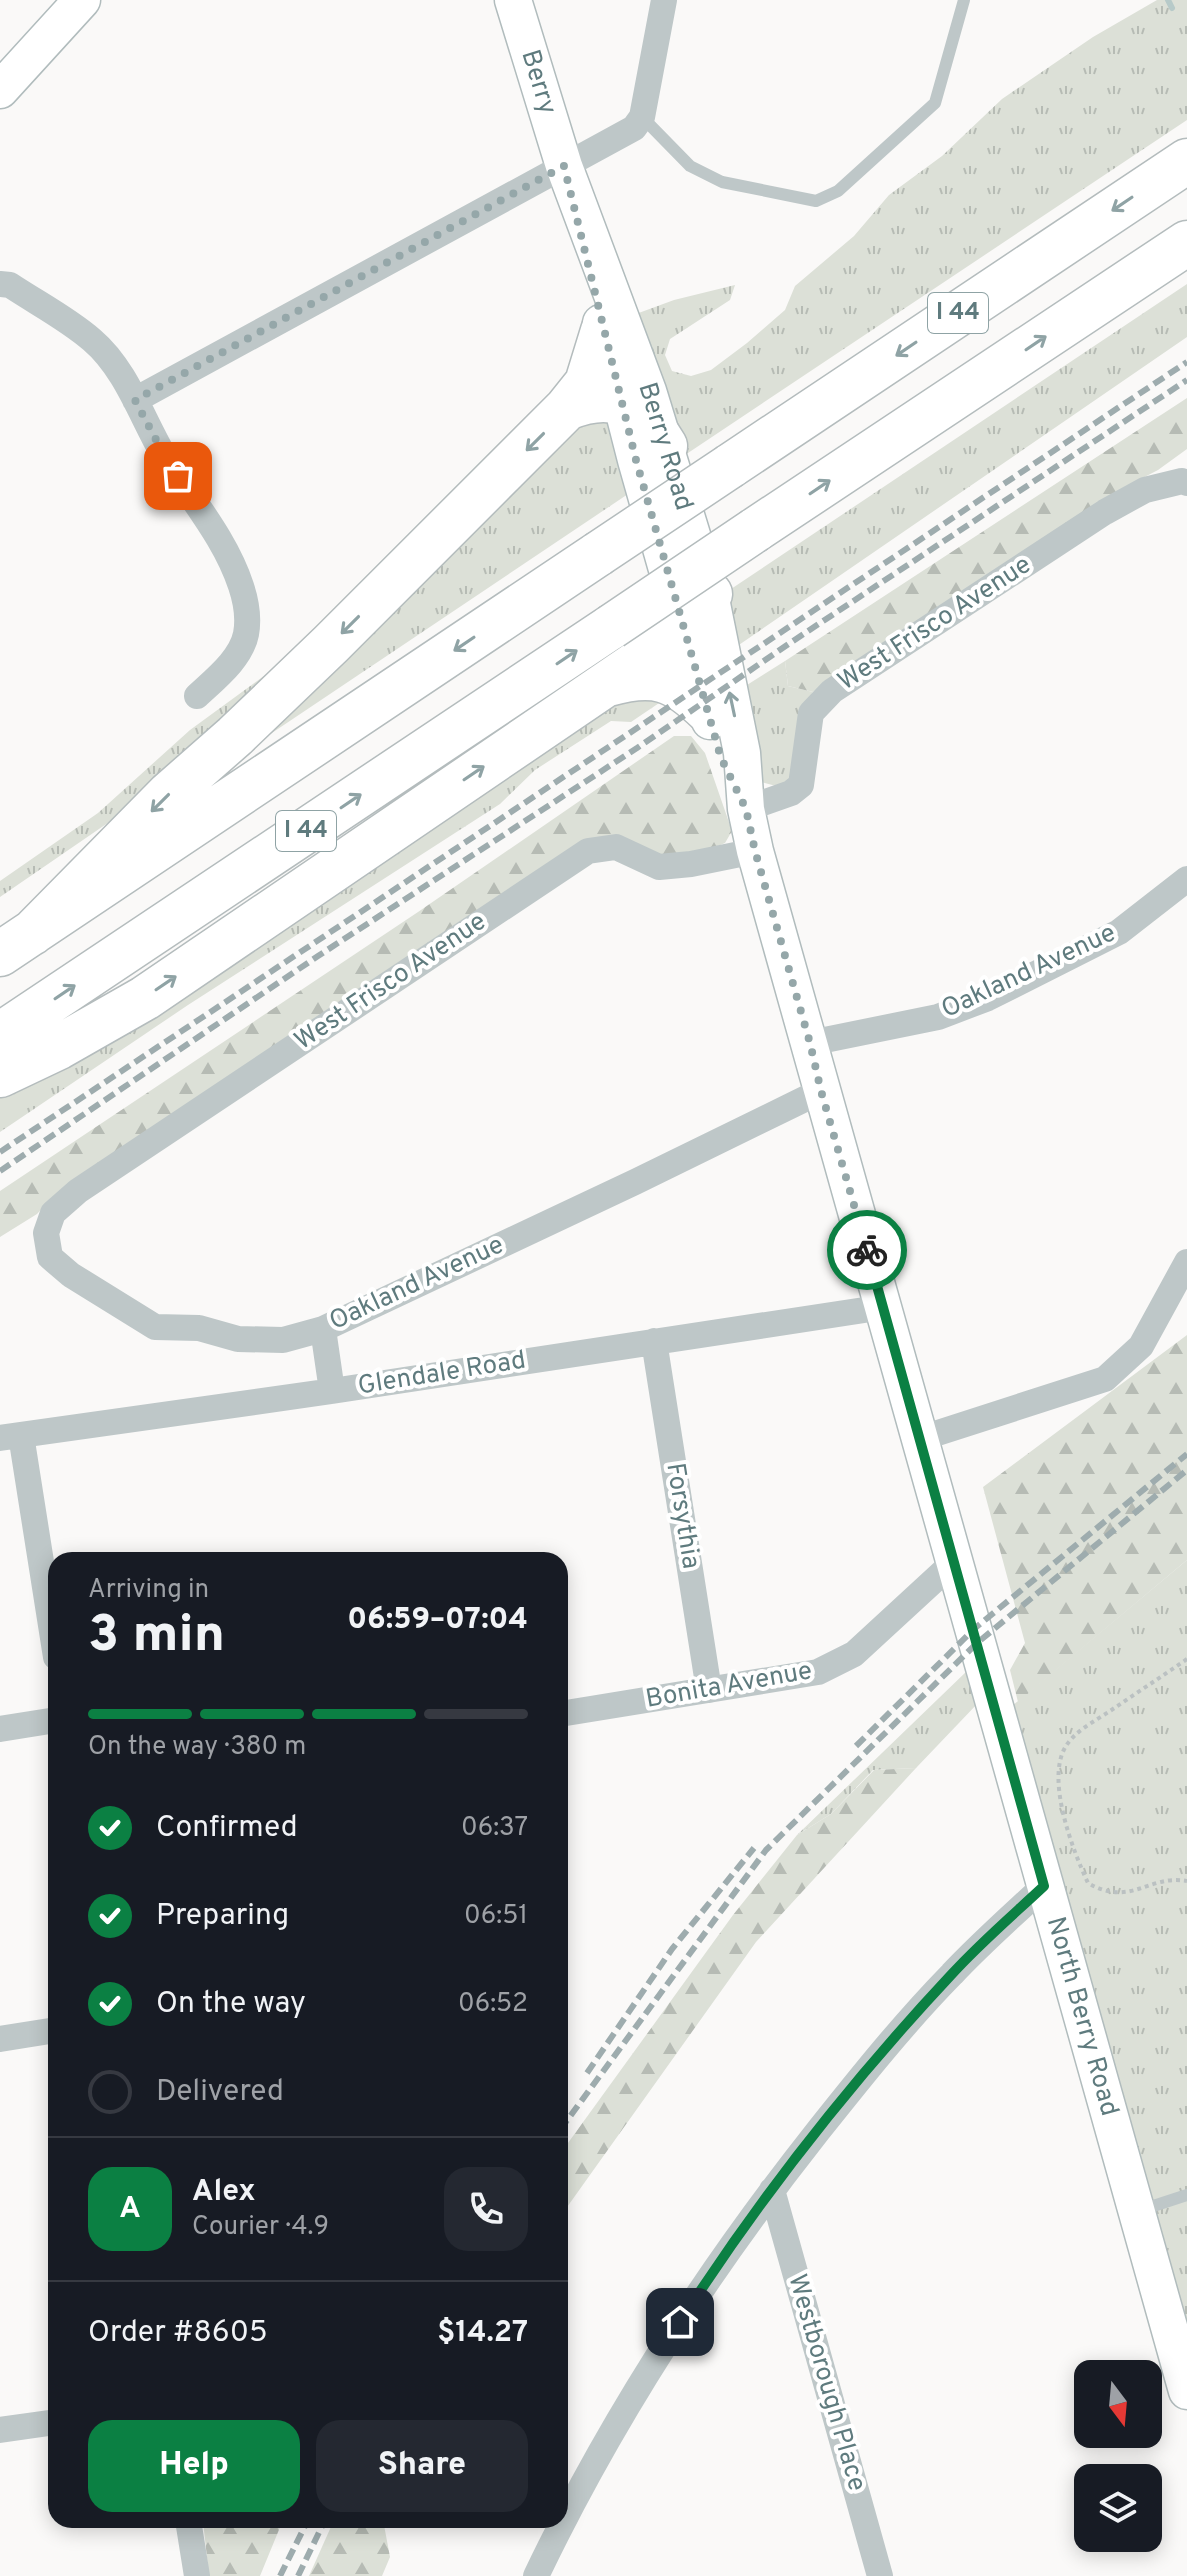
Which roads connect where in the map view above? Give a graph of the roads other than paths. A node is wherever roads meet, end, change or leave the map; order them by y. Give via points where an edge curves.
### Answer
1 (82, 0) edge
2 (513, 0) edge
3 (664, 0) edge
4 (964, 0) edge
5 (0, 90) edge
6 (642, 117) junction
7 (1187, 161) edge
8 (564, 166) junction
9 (1187, 243) edge
10 (0, 284) edge
11 (603, 331) junction
12 (135, 400) junction
13 (621, 401) junction
14 (567, 408) junction
15 (665, 446) junction
16 (1184, 482) edge
17 (710, 594) junction
18 (685, 630) junction
19 (602, 686) junction
20 (197, 696) dead end
21 (708, 711) junction
22 (746, 809) junction
23 (755, 851) junction
24 (1187, 879) edge
25 (16, 944) edge
26 (0, 1035) edge
27 (810, 1043) junction
28 (0, 1075) edge
29 (821, 1091) junction
30 (53, 1213) joint
31 (1187, 1262) edge
32 (884, 1307) junction
33 (323, 1329) junction
34 (654, 1341) junction
35 (332, 1391) junction
36 (10, 1436) edge
37 (919, 1439) junction
38 (955, 1561) junction
39 (48, 1619) edge
40 (709, 1690) junction
41 (568, 1713) edge
42 (48, 1721) edge
43 (0, 1729) edge
44 (1044, 1886) junction
45 (48, 2031) edge
46 (0, 2039) edge
47 (772, 2190) junction
48 (1187, 2195) edge
49 (1135, 2212) junction
50 (1187, 2391) edge
51 (48, 2423) edge
52 (0, 2430) edge
53 (568, 2515) edge
54 (189, 2528) edge
55 (561, 2528) edge
56 (197, 2576) edge
57 (536, 2576) edge
58 (880, 2576) edge

1 - 5 main road
2 - 8 main road, Berry
3 - 6 street
4 - 6 lane via 935,103 838,191 816,201 722,182 690,166
6 - 8 street via 634,128
7 -> 25 highway, I 44, bridge
8 - 11 main road, Berry Road
8 - 12 street
8 - 15 main road, Berry Road
26 -> 9 highway, I 44, bridge
10 - 12 street via 10,285 93,340 119,369
11 - 13 main road, Berry Road
11 - 14 highway via 587,383
12 - 20 street via 230,561 248,617 245,638 226,669
13 - 14 highway via 595,399
13 - 15 highway via 641,414
13 - 18 main road, Berry Road
14 -> 25 highway via 331,644
15 - 17 main road, Berry Road
16 - 22 street, West Frisco Avenue via 1145,490 1105,512 832,691 811,713 801,785
17 - 18 highway
22 -> 17 main road, North Berry Road via 742,753
18 - 19 highway
18 - 21 main road, North Berry Road
19 - 21 highway via 631,678 657,679 678,685
28 -> 19 highway via 145,998
21 - 22 main road, North Berry Road via 721,758
22 - 23 main road, North Berry Road
23 - 27 main road, North Berry Road
23 - 30 street, West Frisco Avenue via 659,867 616,847 588,851 78,1191
24 - 27 street, Oakland Avenue via 1119,932 988,998 938,1017
27 - 29 main road, North Berry Road
29 - 32 main road, North Berry Road
29 - 33 street, Oakland Avenue
30 - 33 street, Oakland Avenue via 46,1233 50,1257 155,1327 283,1340
31 - 37 street via 1141,1346 1105,1379
32 - 34 street, Glendale Road
32 - 37 main road, North Berry Road
33 - 35 street
34 - 35 street, Glendale Road
34 - 40 street, Forsythia
35 - 36 street, Glendale Road
36 - 39 street
37 - 38 main road, North Berry Road
38 - 40 street, Bonita Avenue via 839,1663 797,1677
38 - 44 main road, North Berry Road
40 - 41 street, Bonita Avenue
42 - 43 street
44 - 47 street via 952,1973
44 - 49 main road, North Berry Road
45 - 46 street
47 - 53 street via 621,2414
47 - 58 street, Westborough Place
48 - 49 lane
49 - 50 main road, North Berry Road
51 - 52 street
54 - 56 street
55 - 57 street

